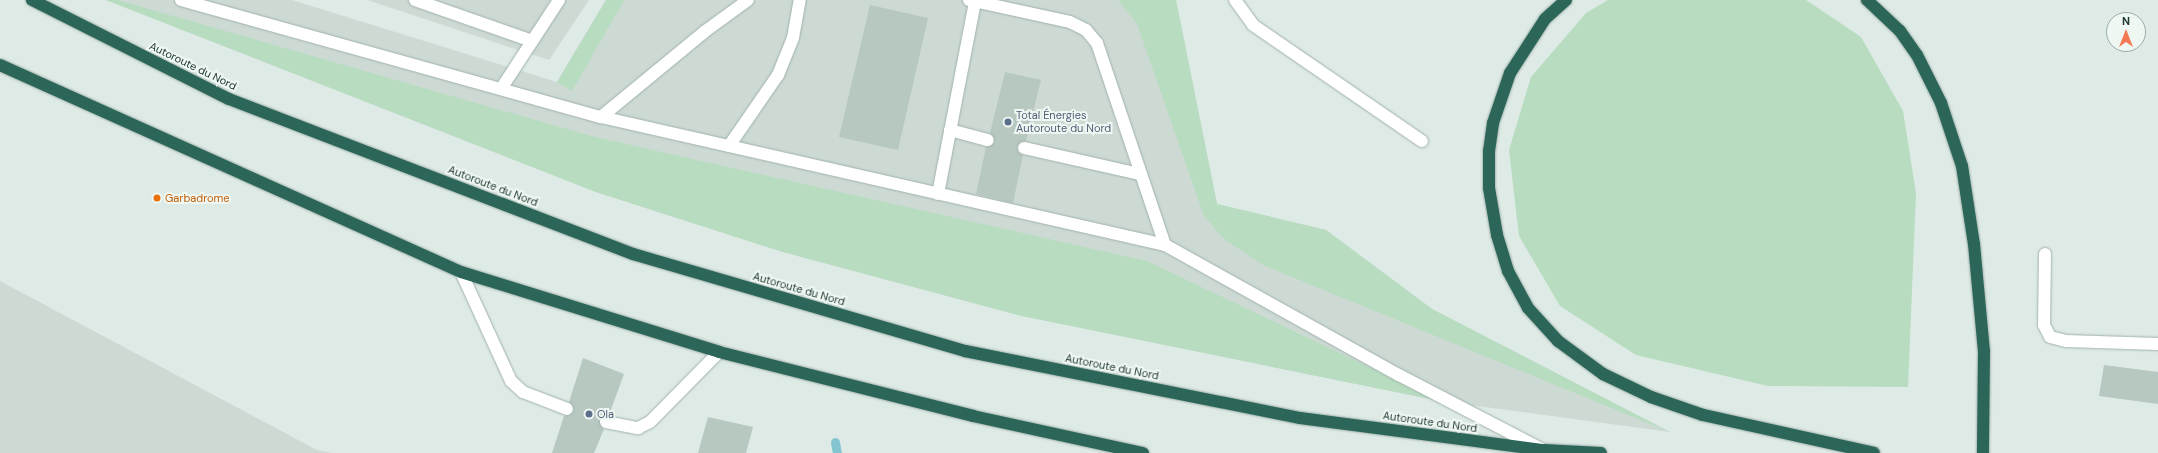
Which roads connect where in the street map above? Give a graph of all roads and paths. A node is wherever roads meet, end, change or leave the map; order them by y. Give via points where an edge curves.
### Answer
1 (32, 0) edge
2 (181, 0) edge
3 (415, 0) edge
4 (559, 0) edge
5 (748, 0) edge
6 (800, 0) edge
7 (1234, 0) edge
8 (1566, 0) edge
9 (1867, 0) edge
10 (972, 1) edge
11 (532, 41) junction
12 (0, 65) edge
13 (501, 89) junction
14 (601, 118) junction
15 (950, 130) junction
16 (988, 140) dead end
17 (1422, 141) dead end
18 (729, 146) junction
19 (1024, 148) dead end
20 (1139, 174) junction
21 (938, 194) junction
22 (1165, 245) junction
23 (2045, 254) dead end
24 (461, 272) junction
25 (2158, 344) edge
26 (719, 352) junction
27 (567, 409) dead end
28 (606, 422) dead end
29 (1544, 450) junction
30 (1143, 453) edge
31 (1601, 453) edge
32 (1874, 453) edge
33 (1983, 453) edge

1 - 29 highway, Autoroute du Nord via 229,99 633,254 965,351 1300,418
2 - 13 street
3 - 11 street
4 - 11 street
5 - 14 street via 704,32
6 - 18 street via 793,38 778,75
7 - 17 street via 1253,25
8 - 32 highway via 1525,45 1510,73 1493,124 1489,151 1489,188 1497,235 1508,271 1528,308 1558,341 1602,374 1651,397 1703,415
9 - 33 highway via 1900,31 1917,55 1941,103 1962,166 1984,351
10 - 15 street
10 - 20 street via 1070,22 1086,30 1097,43
11 - 13 street
12 - 24 highway
13 - 14 street
14 - 18 street
15 - 16 street
15 - 21 street
18 - 21 street
19 - 20 street
20 - 22 street
21 - 22 street
22 - 29 street via 1398,375
23 - 25 street via 2044,326 2050,337 2066,341
24 - 26 highway
24 - 27 street via 511,381 523,392
26 - 28 street via 650,422 638,428
26 - 30 highway via 973,416
29 - 31 highway, Autoroute du Nord

